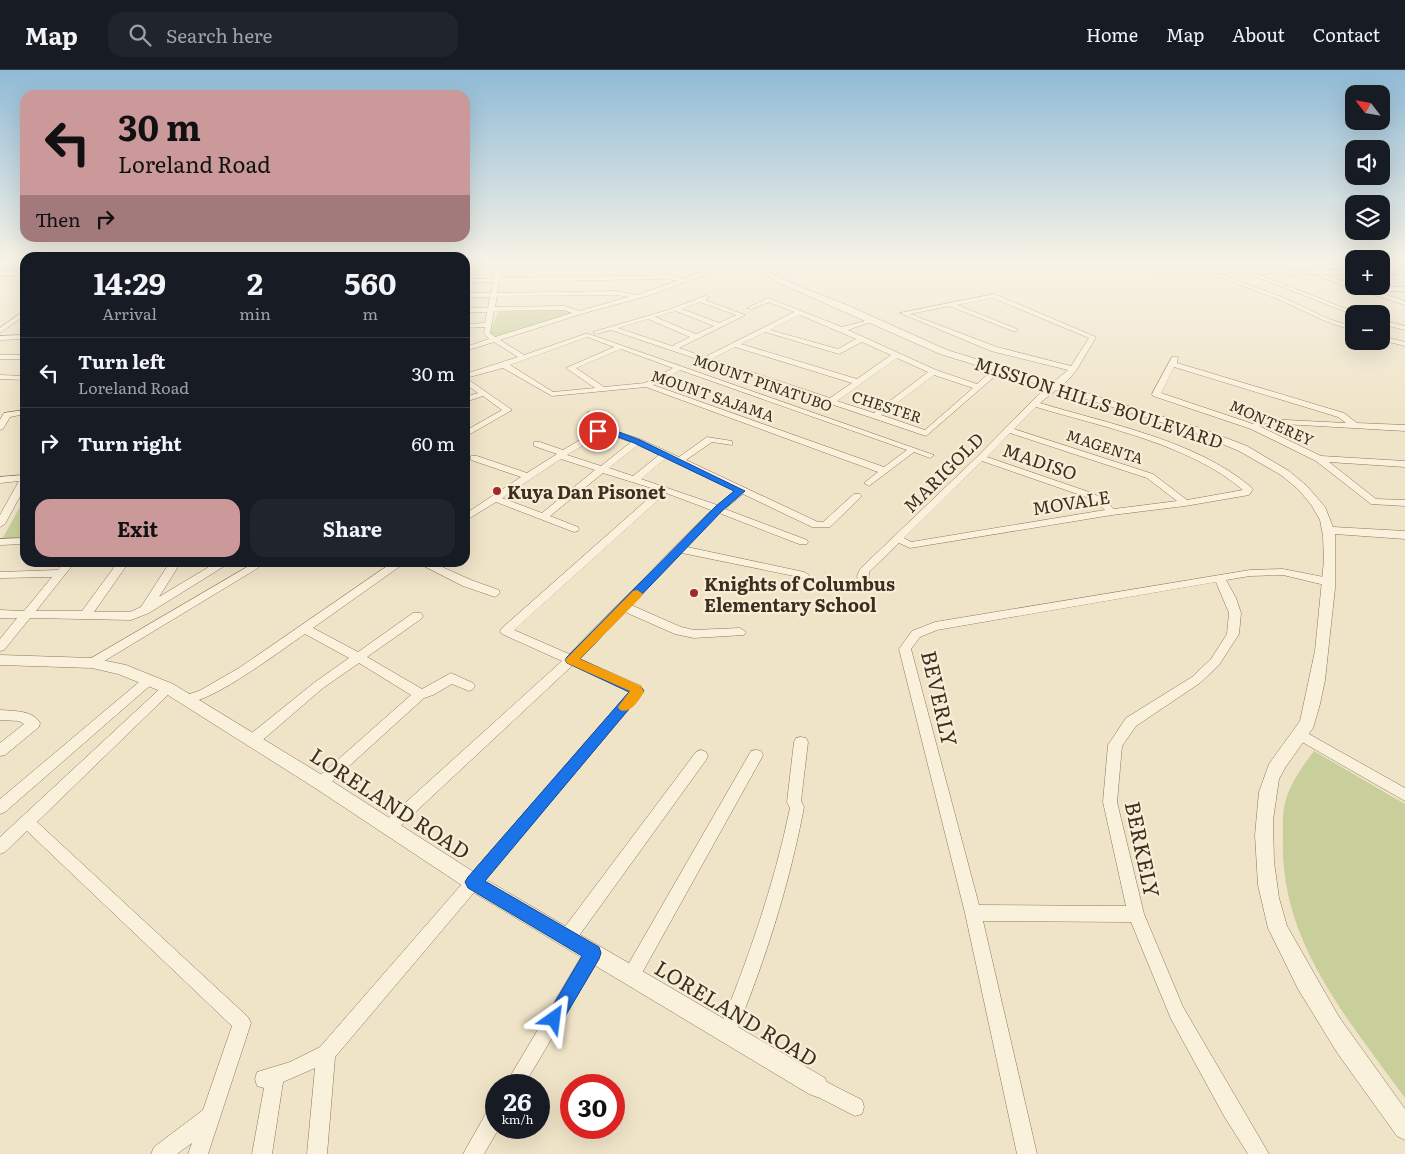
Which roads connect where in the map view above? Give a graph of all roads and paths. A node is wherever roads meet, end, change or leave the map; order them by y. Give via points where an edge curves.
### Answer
1 (491, 313) edge
2 (576, 313) edge
3 (664, 313) edge
4 (685, 313) edge
5 (737, 313) edge
6 (799, 313) edge
7 (801, 313) edge
8 (854, 313) edge
9 (905, 313) edge
10 (971, 313) edge
11 (1035, 313) edge
12 (1311, 313) edge
13 (20, 316) edge
14 (649, 317) junction
15 (867, 318) junction
16 (1390, 324) edge
17 (488, 325) junction
18 (470, 326) edge
19 (720, 326) junction
20 (833, 326) junction
21 (1345, 326) edge
22 (612, 328) junction
23 (1405, 328) edge
24 (764, 330) junction
25 (841, 330) junction
26 (1015, 330) dead end
27 (0, 331) edge
28 (596, 332) dead end
29 (20, 337) edge
30 (696, 337) junction
31 (0, 338) edge
32 (495, 340) junction
33 (860, 340) junction
34 (1390, 340) edge
35 (1405, 344) edge
36 (735, 345) junction
37 (620, 347) junction
38 (470, 348) edge
39 (670, 349) junction
40 (20, 356) edge
41 (895, 356) junction
42 (0, 357) edge
43 (524, 358) junction
44 (704, 360) junction
45 (504, 365) junction
46 (680, 367) junction
47 (1073, 369) junction
48 (933, 372) junction
49 (470, 376) edge
50 (0, 377) edge
51 (990, 377) dead end
52 (20, 378) edge
53 (470, 382) edge
54 (858, 382) junction
55 (647, 385) junction
56 (1053, 386) junction
57 (978, 387) junction
58 (602, 389) junction
59 (484, 393) junction
60 (470, 398) edge
61 (831, 402) junction
62 (1034, 404) junction
63 (20, 412) edge
64 (591, 414) dead end
65 (875, 416) junction
66 (1356, 426) junction
67 (0, 427) edge
68 (1254, 427) junction
69 (1405, 428) edge
70 (603, 430) junction
71 (1009, 430) junction
72 (470, 431) edge
73 (637, 441) junction
74 (729, 443) dead end
75 (538, 444) dead end
76 (913, 449) junction
77 (562, 454) junction
78 (666, 454) junction
79 (930, 455) dead end
80 (474, 458) dead end
81 (981, 458) junction
82 (1319, 459) junction
83 (679, 461) junction
84 (1405, 464) edge
85 (602, 469) junction
86 (885, 471) junction
87 (529, 476) junction
88 (20, 478) edge
89 (635, 479) junction
90 (0, 480) edge
91 (869, 483) dead end
92 (20, 487) edge
93 (665, 489) junction
94 (741, 491) junction
95 (856, 496) dead end
96 (496, 499) junction
97 (1185, 503) junction
98 (1405, 503) edge
99 (718, 509) junction
100 (1112, 512) junction
101 (470, 515) edge
102 (543, 517) junction
103 (0, 524) edge
104 (574, 528) dead end
105 (1328, 530) junction
106 (1405, 534) edge
107 (898, 540) junction
108 (20, 541) edge
109 (0, 542) edge
110 (803, 542) dead end
111 (680, 549) junction
112 (66, 567) edge
113 (120, 567) edge
114 (173, 567) edge
115 (218, 567) edge
116 (252, 567) edge
117 (394, 567) edge
118 (431, 567) edge
119 (61, 573) junction
120 (0, 575) edge
121 (804, 575) dead end
122 (1220, 579) junction
123 (1328, 582) junction
124 (864, 583) dead end
125 (495, 593) dead end
126 (624, 607) junction
127 (145, 610) junction
128 (0, 614) edge
129 (28, 614) junction
130 (86, 614) junction
131 (417, 616) dead end
132 (305, 629) junction
133 (740, 632) dead end
134 (0, 647) edge
135 (358, 657) junction
136 (0, 660) edge
137 (571, 660) junction
138 (92, 663) junction
139 (148, 680) junction
140 (469, 686) dead end
141 (168, 688) junction
142 (420, 694) junction
143 (187, 699) junction
144 (0, 715) edge
145 (1300, 734) junction
146 (253, 740) junction
147 (800, 742) dead end
148 (0, 751) edge
149 (756, 755) dead end
150 (701, 756) dead end
151 (321, 783) junction
152 (1405, 795) edge
153 (0, 808) edge
154 (27, 822) junction
155 (389, 827) junction
156 (0, 847) edge
157 (473, 882) junction
158 (973, 913) junction
159 (1136, 914) junction
160 (567, 938) junction
161 (593, 953) junction
162 (631, 976) junction
163 (727, 1033) junction
164 (326, 1052) junction
165 (521, 1074) edge
166 (817, 1086) joint
167 (855, 1107) dead end
168 (210, 1117) junction
169 (1405, 1128) edge
170 (485, 1134) edge
171 (161, 1154) edge
172 (198, 1154) edge
173 (262, 1154) edge
174 (317, 1154) edge
175 (473, 1154) edge
176 (1027, 1154) edge
177 (1259, 1154) edge

1 - 17 street
2 - 32 street
3 - 14 street
4 - 19 street
5 - 19 street via 742,315
6 - 24 street
7 - 20 street
8 - 15 street, MISSION HILLS BOULEVARD
9 - 47 street via 994,349
10 - 26 street
11 - 47 street, MARIGOLD via 1093,337
12 - 21 street
13 - 27 street
14 - 22 street
14 - 30 street
15 - 20 street
15 - 25 street
15 - 56 street, MISSION HILLS BOULEVARD via 959,358
16 - 23 street
17 - 18 street
17 - 32 street via 488,335
19 - 30 street
20 - 25 street
22 - 28 street
22 - 39 street, CHESTER
24 - 33 street via 840,352
24 - 36 street
25 - 33 street
29 - 31 street
30 - 39 street
32 - 38 street
32 - 43 street
33 - 41 street
34 - 35 street
36 - 44 street
36 - 54 street
37 - 43 street, MOUNT PINATUBO via 587,335
37 - 46 street, MOUNT PINATUBO
37 - 58 street via 570,368
39 - 44 street, CHESTER
40 - 42 street
41 - 48 street
41 - 54 street
43 - 45 street
44 - 61 street, CHESTER
45 - 49 street
45 - 58 street, MOUNT SAJAMA via 552,394
46 - 55 street
46 - 76 street, MOUNT PINATUBO
47 - 56 street, MARIGOLD
48 - 57 street
48 - 65 street
50 - 52 street
51 - 57 street
53 - 59 street
54 - 61 street
55 - 58 street, MOUNT SAJAMA
55 - 86 street, MOUNT SAJAMA
56 - 62 street, MARIGOLD
56 - 105 street, MISSION HILLS BOULEVARD via 1200,432 1258,457 1284,471 1306,491 1327,522
57 - 65 street, CHESTER via 926,433
59 - 60 street
59 - 72 street via 508,410
61 - 65 street, CHESTER
62 - 71 street, MARIGOLD
62 - 97 street, MOVALE via 1172,445 1229,473 1248,489 1246,493
63 - 67 street via 7,415
64 - 70 street
66 - 68 street via 1266,421
66 - 68 street, MONTEREY via 1341,415 1174,362 1156,394
66 - 69 street
68 - 82 street, MONTEREY
70 - 73 street
70 - 77 street
71 - 81 street, MARIGOLD
71 - 97 street, MAGENTA via 1150,476
73 - 78 street
73 - 85 street
74 - 83 street via 710,438
75 - 77 street
76 - 79 street, MOUNT PINATUBO
76 - 86 street
77 - 85 street
77 - 87 street
78 - 83 street
78 - 89 street
80 - 87 street
81 - 100 street, MADISO via 1089,495
81 - 107 street, MARIGOLD
82 - 84 street
82 - 98 street, MONTEREY via 1374,502
83 - 94 street
85 - 89 street
85 - 102 street
86 - 91 street
87 - 96 street
88 - 90 street
89 - 93 street
92 - 103 street
93 - 99 street
93 - 137 street via 506,631
94 - 95 street via 824,527
94 - 99 street
96 - 101 street
96 - 102 street
97 - 100 street, MOVALE
99 - 110 street
99 - 111 street
100 - 107 street, MOVALE via 910,545
102 - 104 street
105 - 106 street
105 - 123 street, MISSION HILLS BOULEVARD
107 - 124 street, MARIGOLD via 864,571
108 - 109 street
111 - 121 street
111 - 126 street
112 - 119 street
113 - 130 street
114 - 127 street
115 - 127 street
116 - 138 street
117 - 132 street
118 - 125 street
119 - 120 street
119 - 129 street
122 - 123 street, BEVERLY via 1250,572 1283,572
122 - 158 street, BEVERLY via 935,626 916,634 904,649
122 - 159 street, BERKELY via 1235,613 1232,634 1216,662 1196,680 1131,722 1115,745 1110,802
123 - 145 street, MISSION HILLS BOULEVARD via 1316,689 1308,721
126 - 133 street via 679,631 694,634
126 - 137 street
127 - 130 street via 131,616
128 - 129 street
129 - 130 street
129 - 134 street
131 - 135 street
132 - 135 street
132 - 143 street via 243,671 203,694
135 - 142 street
135 - 146 street via 318,684
136 - 138 street, LORELAND ROAD
137 - 155 street
137 - 157 street via 638,691
138 - 139 street, LORELAND ROAD via 121,669
139 - 141 street, LORELAND ROAD
139 - 153 street
140 - 142 street via 450,678
141 - 143 street, LORELAND ROAD
141 - 154 street
142 - 151 street
143 - 146 street, LORELAND ROAD
144 - 148 street via 21,716 34,724
145 - 152 street
145 - 169 street, MISSION HILLS BOULEVARD via 1274,770 1267,802 1266,871 1276,924 1328,1020
146 - 151 street, LORELAND ROAD
147 - 163 street via 794,802 797,807 790,844 750,974
149 - 162 street
150 - 160 street
151 - 155 street, LORELAND ROAD
154 - 156 street
154 - 168 street via 242,1023
155 - 157 street, LORELAND ROAD
157 - 160 street, LORELAND ROAD
157 - 164 street
158 - 159 street
158 - 176 street, BEVERLY
159 - 177 street, BERKELY via 1176,1013
160 - 161 street, LORELAND ROAD
161 - 162 street, LORELAND ROAD
161 - 165 street
162 - 163 street, LORELAND ROAD
163 - 166 street, LORELAND ROAD
164 - 173 street via 293,1070 269,1077
164 - 174 street
166 - 167 street
168 - 171 street
168 - 172 street
170 - 175 street

